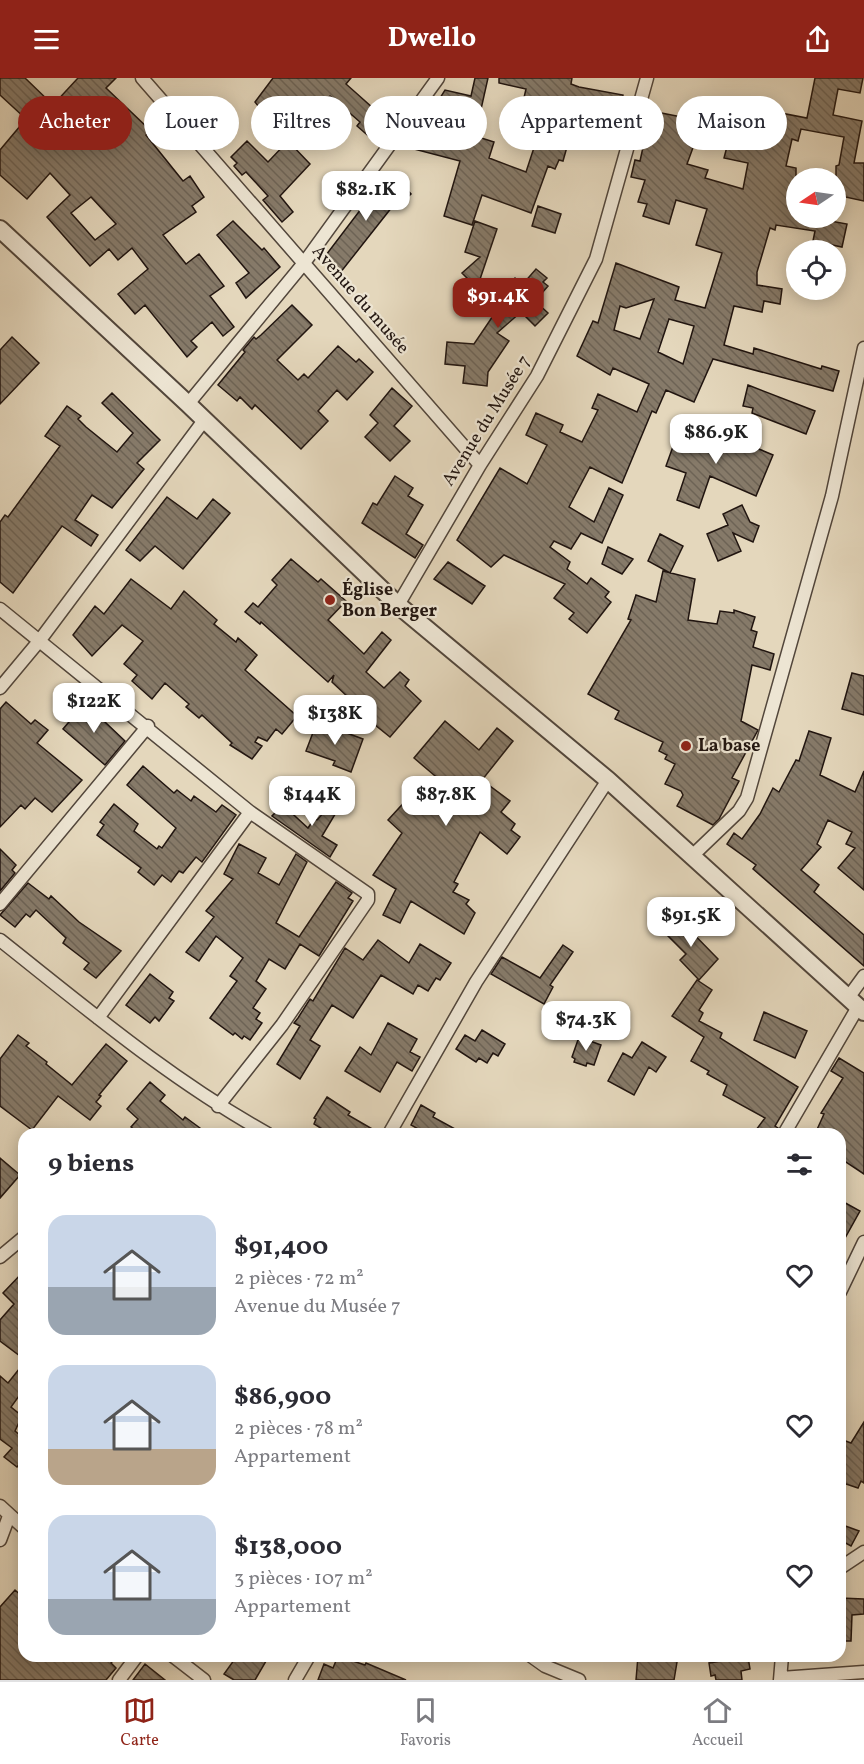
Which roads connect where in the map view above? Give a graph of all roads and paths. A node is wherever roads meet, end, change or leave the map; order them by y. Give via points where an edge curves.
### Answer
1 (142, 78) edge
2 (438, 78) edge
3 (647, 78) edge
4 (0, 229) edge
5 (304, 263) junction
6 (864, 348) edge
7 (189, 404) junction
8 (205, 419) junction
9 (480, 465) junction
10 (398, 605) junction
11 (0, 609) edge
12 (40, 640) junction
13 (0, 688) edge
14 (148, 726) junction
15 (608, 780) junction
16 (250, 812) junction
17 (691, 857) junction
18 (0, 904) edge
19 (0, 940) edge
20 (864, 976) edge
21 (857, 1005) edge
22 (98, 1018) junction
23 (218, 1106) junction
24 (257, 1128) edge
25 (392, 1128) edge
26 (787, 1128) edge
27 (18, 1242) edge
28 (864, 1242) edge
29 (0, 1257) edge
30 (846, 1280) edge
31 (0, 1506) edge
32 (9, 1516) junction
33 (18, 1523) edge
34 (0, 1540) edge
35 (864, 1552) edge
36 (846, 1564) edge
37 (132, 1662) edge
38 (181, 1662) edge
39 (306, 1662) edge
40 (539, 1662) edge
41 (781, 1662) edge
42 (864, 1672) edge
43 (780, 1679) edge
44 (119, 1680) edge
45 (204, 1680) edge
46 (295, 1680) edge
47 (579, 1680) edge

1 - 5 street, Avenue du musée
2 - 5 street
3 - 9 street, Avenue du Musée 7 via 596,259 537,376
4 - 7 street
5 - 7 street
5 - 9 street, Avenue du musée
6 - 17 street via 832,496 747,798 739,811
7 - 8 street
8 - 10 street
8 - 12 street
9 - 10 street, Avenue du Musée 7
10 - 15 street
11 - 12 street
12 - 13 street
12 - 14 street
14 - 16 street
14 - 18 street
15 - 17 street
15 - 25 street via 476,982
16 - 22 street
16 - 23 street via 369,897 282,1025
17 - 21 street
19 - 22 street
20 - 21 street
21 - 26 street
22 - 23 street
23 - 24 street
27 - 29 street
28 - 30 street
31 - 32 street
32 - 33 street
32 - 34 street
35 - 36 street
37 - 44 street
38 - 45 street
39 - 46 street
40 - 47 street
41 - 43 street
42 - 43 street

